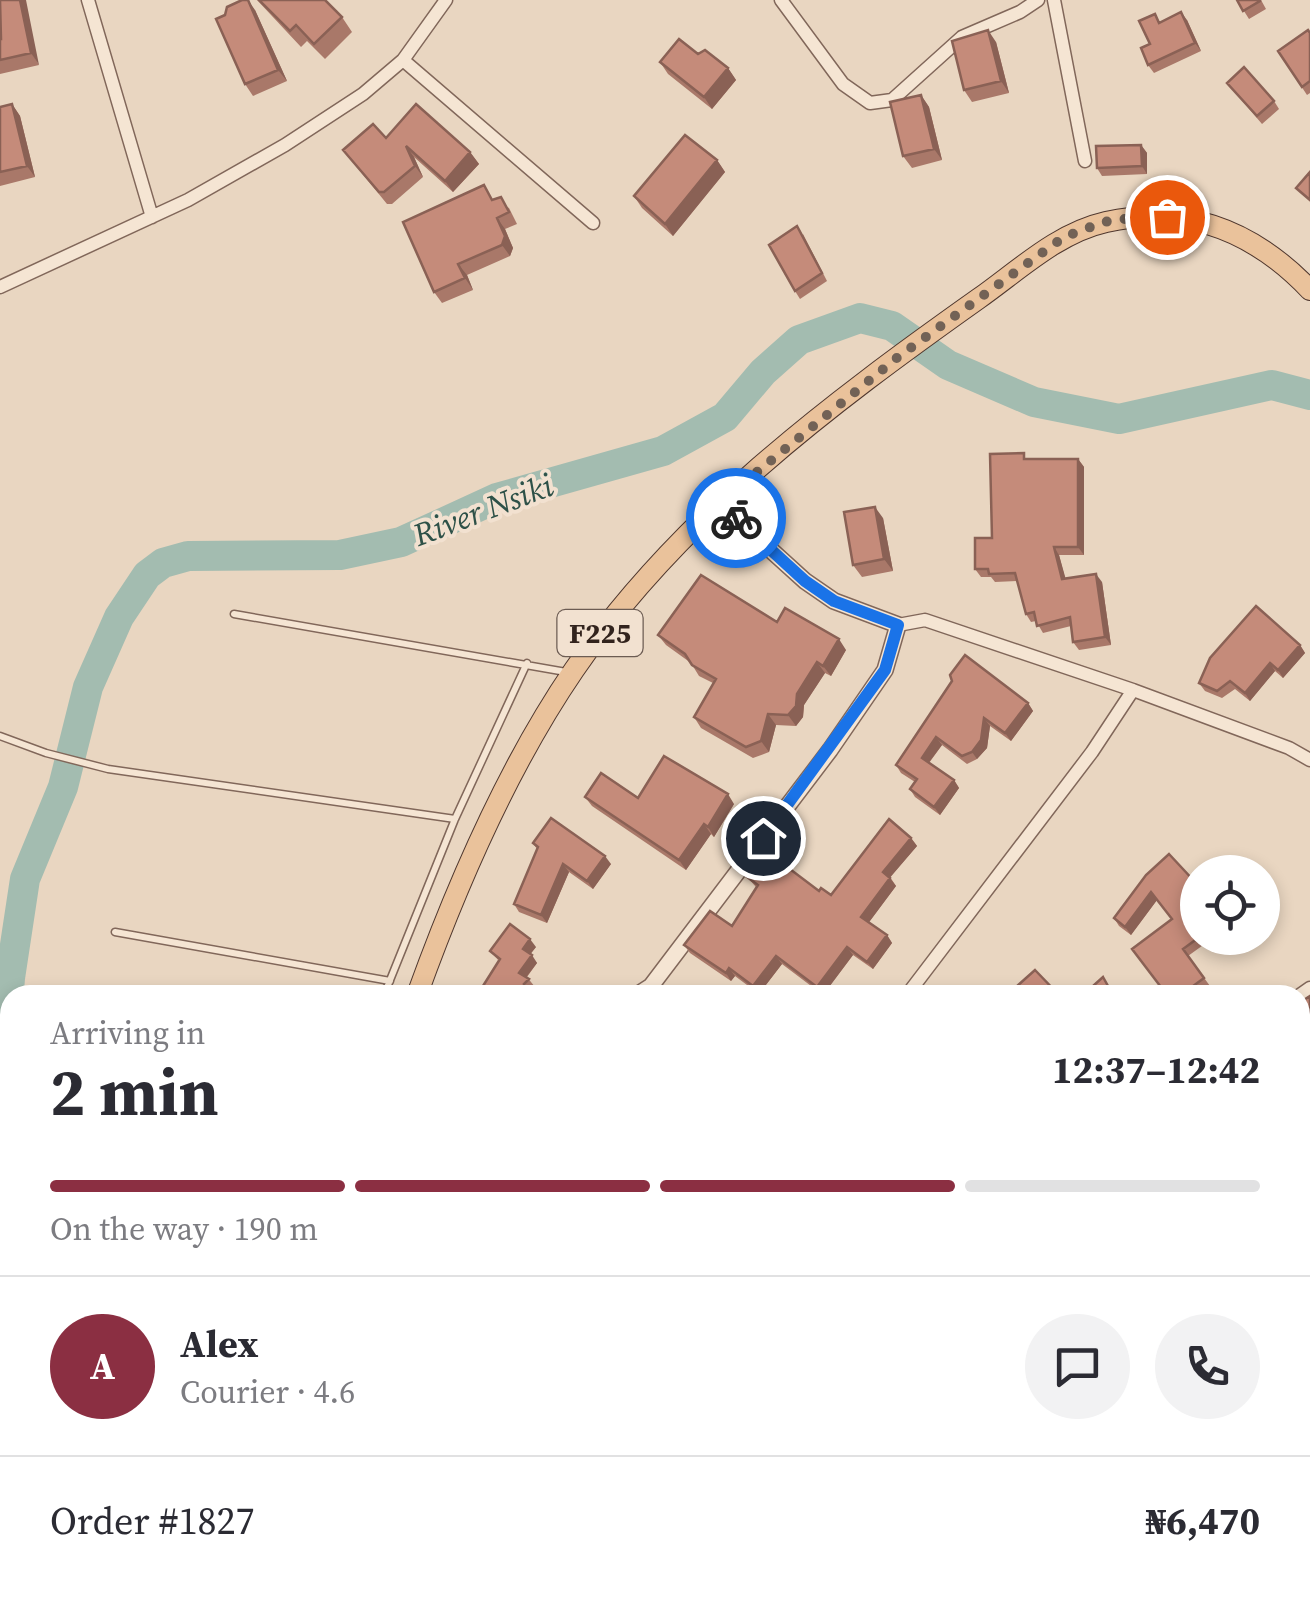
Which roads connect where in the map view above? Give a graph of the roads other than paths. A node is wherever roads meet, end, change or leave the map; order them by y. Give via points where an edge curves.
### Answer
1 (88, 0) edge
2 (446, 0) edge
3 (781, 0) edge
4 (1038, 0) edge
5 (1054, 0) edge
6 (404, 60) junction
7 (1085, 162) dead end
8 (152, 217) junction
9 (593, 223) dead end
10 (0, 286) edge
11 (1310, 290) edge
12 (719, 503) junction
13 (234, 614) dead end
14 (898, 625) junction
15 (527, 663) junction
16 (572, 673) junction
17 (1134, 690) junction
18 (0, 736) edge
19 (1310, 760) edge
20 (456, 819) junction
21 (115, 932) dead end
22 (390, 981) junction
23 (388, 985) edge
24 (421, 985) edge
25 (653, 985) edge
26 (915, 985) edge

1 - 8 street
2 - 6 street
3 - 4 street via 843,84 870,103 892,100 962,37
5 - 7 street
6 - 8 street via 285,144
6 - 9 street
8 - 10 street
11 - 12 main road, F225 via 1240,234 1189,218 1104,222 1064,237 937,328
12 - 14 street via 834,601
12 - 16 main road, F225 via 613,616
13 - 15 lane
14 - 17 street via 926,620
14 - 25 street via 885,670
15 - 16 lane
15 - 20 lane
16 - 24 main road, F225 via 496,807
17 - 19 street
17 - 26 street
18 - 20 lane via 108,769
20 - 22 lane
21 - 22 lane
22 - 23 lane

